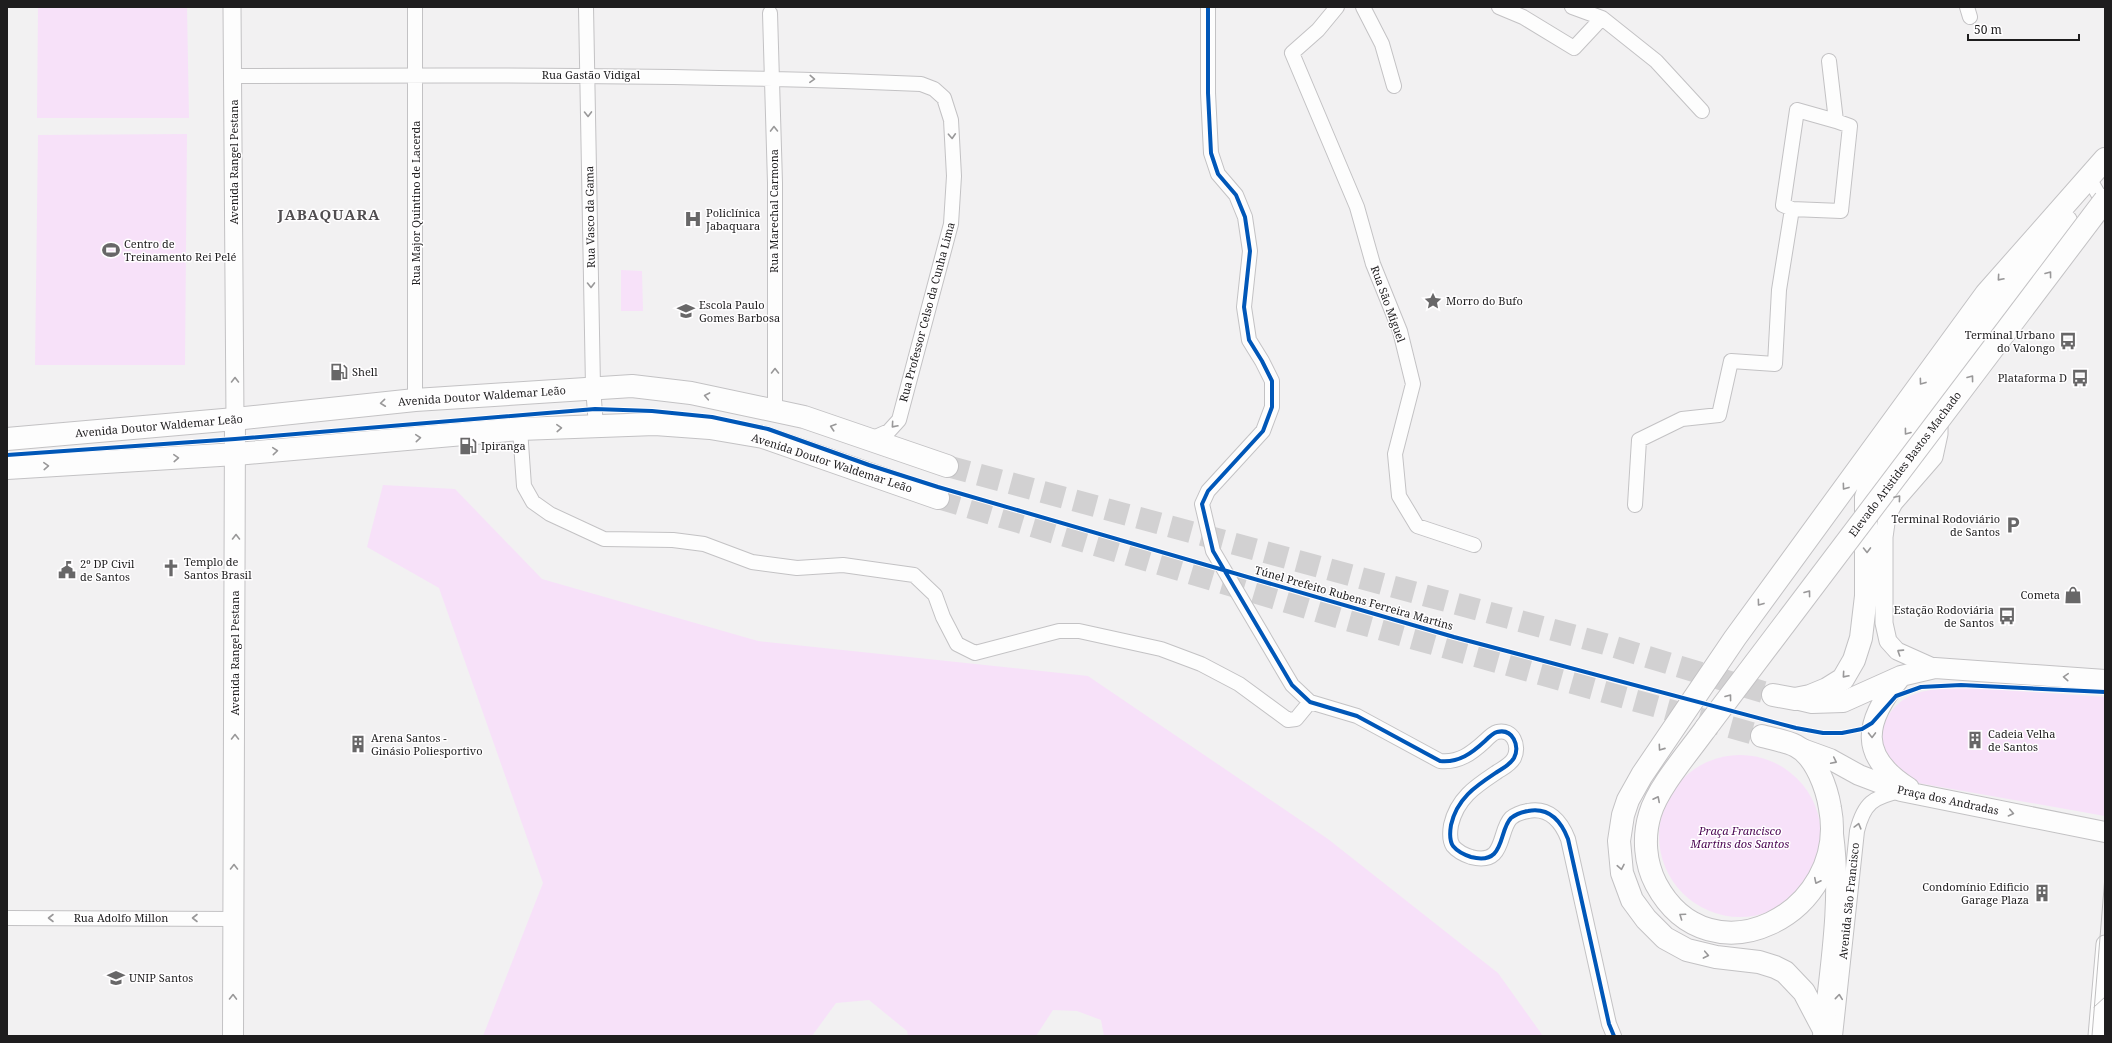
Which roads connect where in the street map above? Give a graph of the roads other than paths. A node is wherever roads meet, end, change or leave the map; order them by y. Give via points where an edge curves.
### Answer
1 (232, 7) edge
2 (415, 7) edge
3 (586, 7) edge
4 (1208, 7) edge
5 (1336, 7) edge
6 (1363, 7) edge
7 (1499, 7) edge
8 (1572, 7) edge
9 (770, 13) dead end
10 (1602, 18) junction
11 (1829, 61) dead end
12 (587, 74) junction
13 (416, 75) junction
14 (233, 76) junction
15 (773, 78) junction
16 (1394, 86) dead end
17 (944, 98) joint
18 (1702, 111) dead end
19 (1836, 121) junction
20 (2105, 159) edge
21 (2088, 180) junction
22 (2105, 200) edge
23 (2105, 206) edge
24 (1792, 209) junction
25 (593, 387) junction
26 (1939, 390) junction
27 (415, 400) junction
28 (775, 410) junction
29 (235, 419) junction
30 (596, 426) junction
31 (520, 430) junction
32 (9, 439) edge
33 (871, 439) junction
34 (236, 454) junction
35 (947, 466) tunnel mouth
36 (7, 468) edge
37 (938, 498) tunnel mouth
38 (1635, 505) dead end
39 (1474, 545) dead end
40 (1935, 668) junction
41 (1901, 676) junction
42 (2105, 680) edge
43 (1773, 695) tunnel mouth
44 (1795, 699) junction
45 (1310, 702) junction
46 (1762, 736) tunnel mouth
47 (1797, 747) junction
48 (1909, 792) junction
49 (1833, 830) junction
50 (2105, 832) edge
51 (7, 918) edge
52 (234, 919) junction
53 (2105, 944) edge
54 (2103, 982) edge
55 (1827, 1034) edge
56 (233, 1036) edge
57 (1614, 1036) edge
58 (2097, 1036) edge

1 - 14 street, Avenida Rangel Pestana
2 - 13 street, Rua Major Quintino de Lacerda
3 - 12 street, Rua Vasco da Gama
4 - 45 street via 1208,93 1212,153 1218,174 1236,196 1245,217 1250,251 1245,314 1249,340 1272,381 1272,407 1263,430 1208,492 1202,504 1213,551 1292,685
5 - 39 street, Rua São Miguel via 1318,30 1292,53 1357,207 1373,264 1400,331 1412,384 1395,454 1399,496 1417,526
6 - 16 street via 1382,44
7 - 10 street via 1523,16 1574,48
8 - 10 street
9 - 15 street, Rua Marechal Carmona
10 - 18 street via 1656,61
11 - 19 street
12 - 13 street, Rua Gastão Vidigal
12 - 15 street, Rua Gastão Vidigal
12 -> 25 street, Rua Vasco da Gama
13 - 14 street, Rua Gastão Vidigal
13 - 27 street, Rua Major Quintino de Lacerda
29 -> 14 street, Avenida Rangel Pestana
15 -> 17 street, Rua Gastão Vidigal via 921,84 934,89
28 -> 15 street, Rua Marechal Carmona
17 -> 33 street, Rua Professor Celso da Cunha Lima via 951,120 954,168 951,224 899,420 889,431
19 - 24 street via 1797,110 1783,206
19 - 24 street via 1850,126 1842,211
20 - 21 main road
21 - 23 street
21 - 26 main road via 2062,229
21 -> 55 main road via 1986,294 1735,638 1639,781 1623,815 1619,833 1622,873 1638,910 1665,938 1687,950 1716,957 1759,962 1785,972 1804,992
49 -> 22 main road, Elevado Aristides Bastos Machado, bridge via 1829,850 1817,882 1809,894 1789,914 1765,926 1746,931 1711,929 1681,916 1670,906 1654,878 1646,845 1650,813 1658,796 1706,728
24 - 38 street via 1778,297 1775,364 1731,361 1719,415 1682,419 1638,440
25 - 27 main road, Avenida Doutor Waldemar Leão
28 -> 25 main road, Avenida Doutor Waldemar Leão via 674,391 632,386
25 - 30 street, Rua Vasco da Gama
40 -> 26 street via 1908,657 1891,646 1885,634 1884,537 1887,516 1894,503 1934,456 1939,434
26 -> 44 main road via 1893,449 1869,488 1865,506 1868,572 1865,608 1861,638 1854,660 1842,679 1835,684 1810,696
27 -> 29 main road, Avenida Doutor Waldemar Leão
33 -> 28 main road, Avenida Doutor Waldemar Leão
29 - 32 main road, Avenida Doutor Waldemar Leão
29 - 34 main road, Avenida Rangel Pestana
31 -> 30 main road, Avenida Doutor Waldemar Leão
30 - 37 main road, Avenida Doutor Waldemar Leão via 655,424 763,437
34 -> 31 main road, Avenida Doutor Waldemar Leão
31 - 45 street via 524,486 533,502 550,514 604,538 674,540 704,544 752,562 797,568 843,565 914,575 935,594 957,644 975,653 1058,631 1079,631 1162,649 1201,664 1239,684 1288,720 1296,719
33 - 35 main road, Avenida Doutor Waldemar Leão
36 -> 34 main road, Avenida Doutor Waldemar Leão
52 -> 34 main road, Avenida Rangel Pestana
40 - 41 main road
42 -> 40 main road
41 - 44 main road via 1843,702 1818,703
41 -> 48 main road via 1883,699 1875,715 1872,742 1884,768
43 - 44 main road
45 - 57 street via 1357,716 1440,761 1450,761 1469,754 1496,732 1506,732 1512,736 1516,751 1511,762 1475,786 1457,808 1451,829 1452,843 1457,850 1465,854 1483,857 1494,854 1508,822 1520,813 1538,810 1557,819 1568,839 1609,1024
46 - 47 main road
47 -> 48 main road, Praça dos Andradas via 1830,759 1859,775
47 - 49 main road via 1810,760 1823,782 1831,810
48 -> 50 main road, Praça dos Andradas
55 -> 48 street, Avenida São Francisco via 1858,826 1870,804 1885,795
49 - 55 main road, Avenida São Francisco via 1837,860 1837,891
52 -> 51 street, Rua Adolfo Millon
56 -> 52 main road, Avenida Rangel Pestana
53 - 54 street
54 - 58 street

